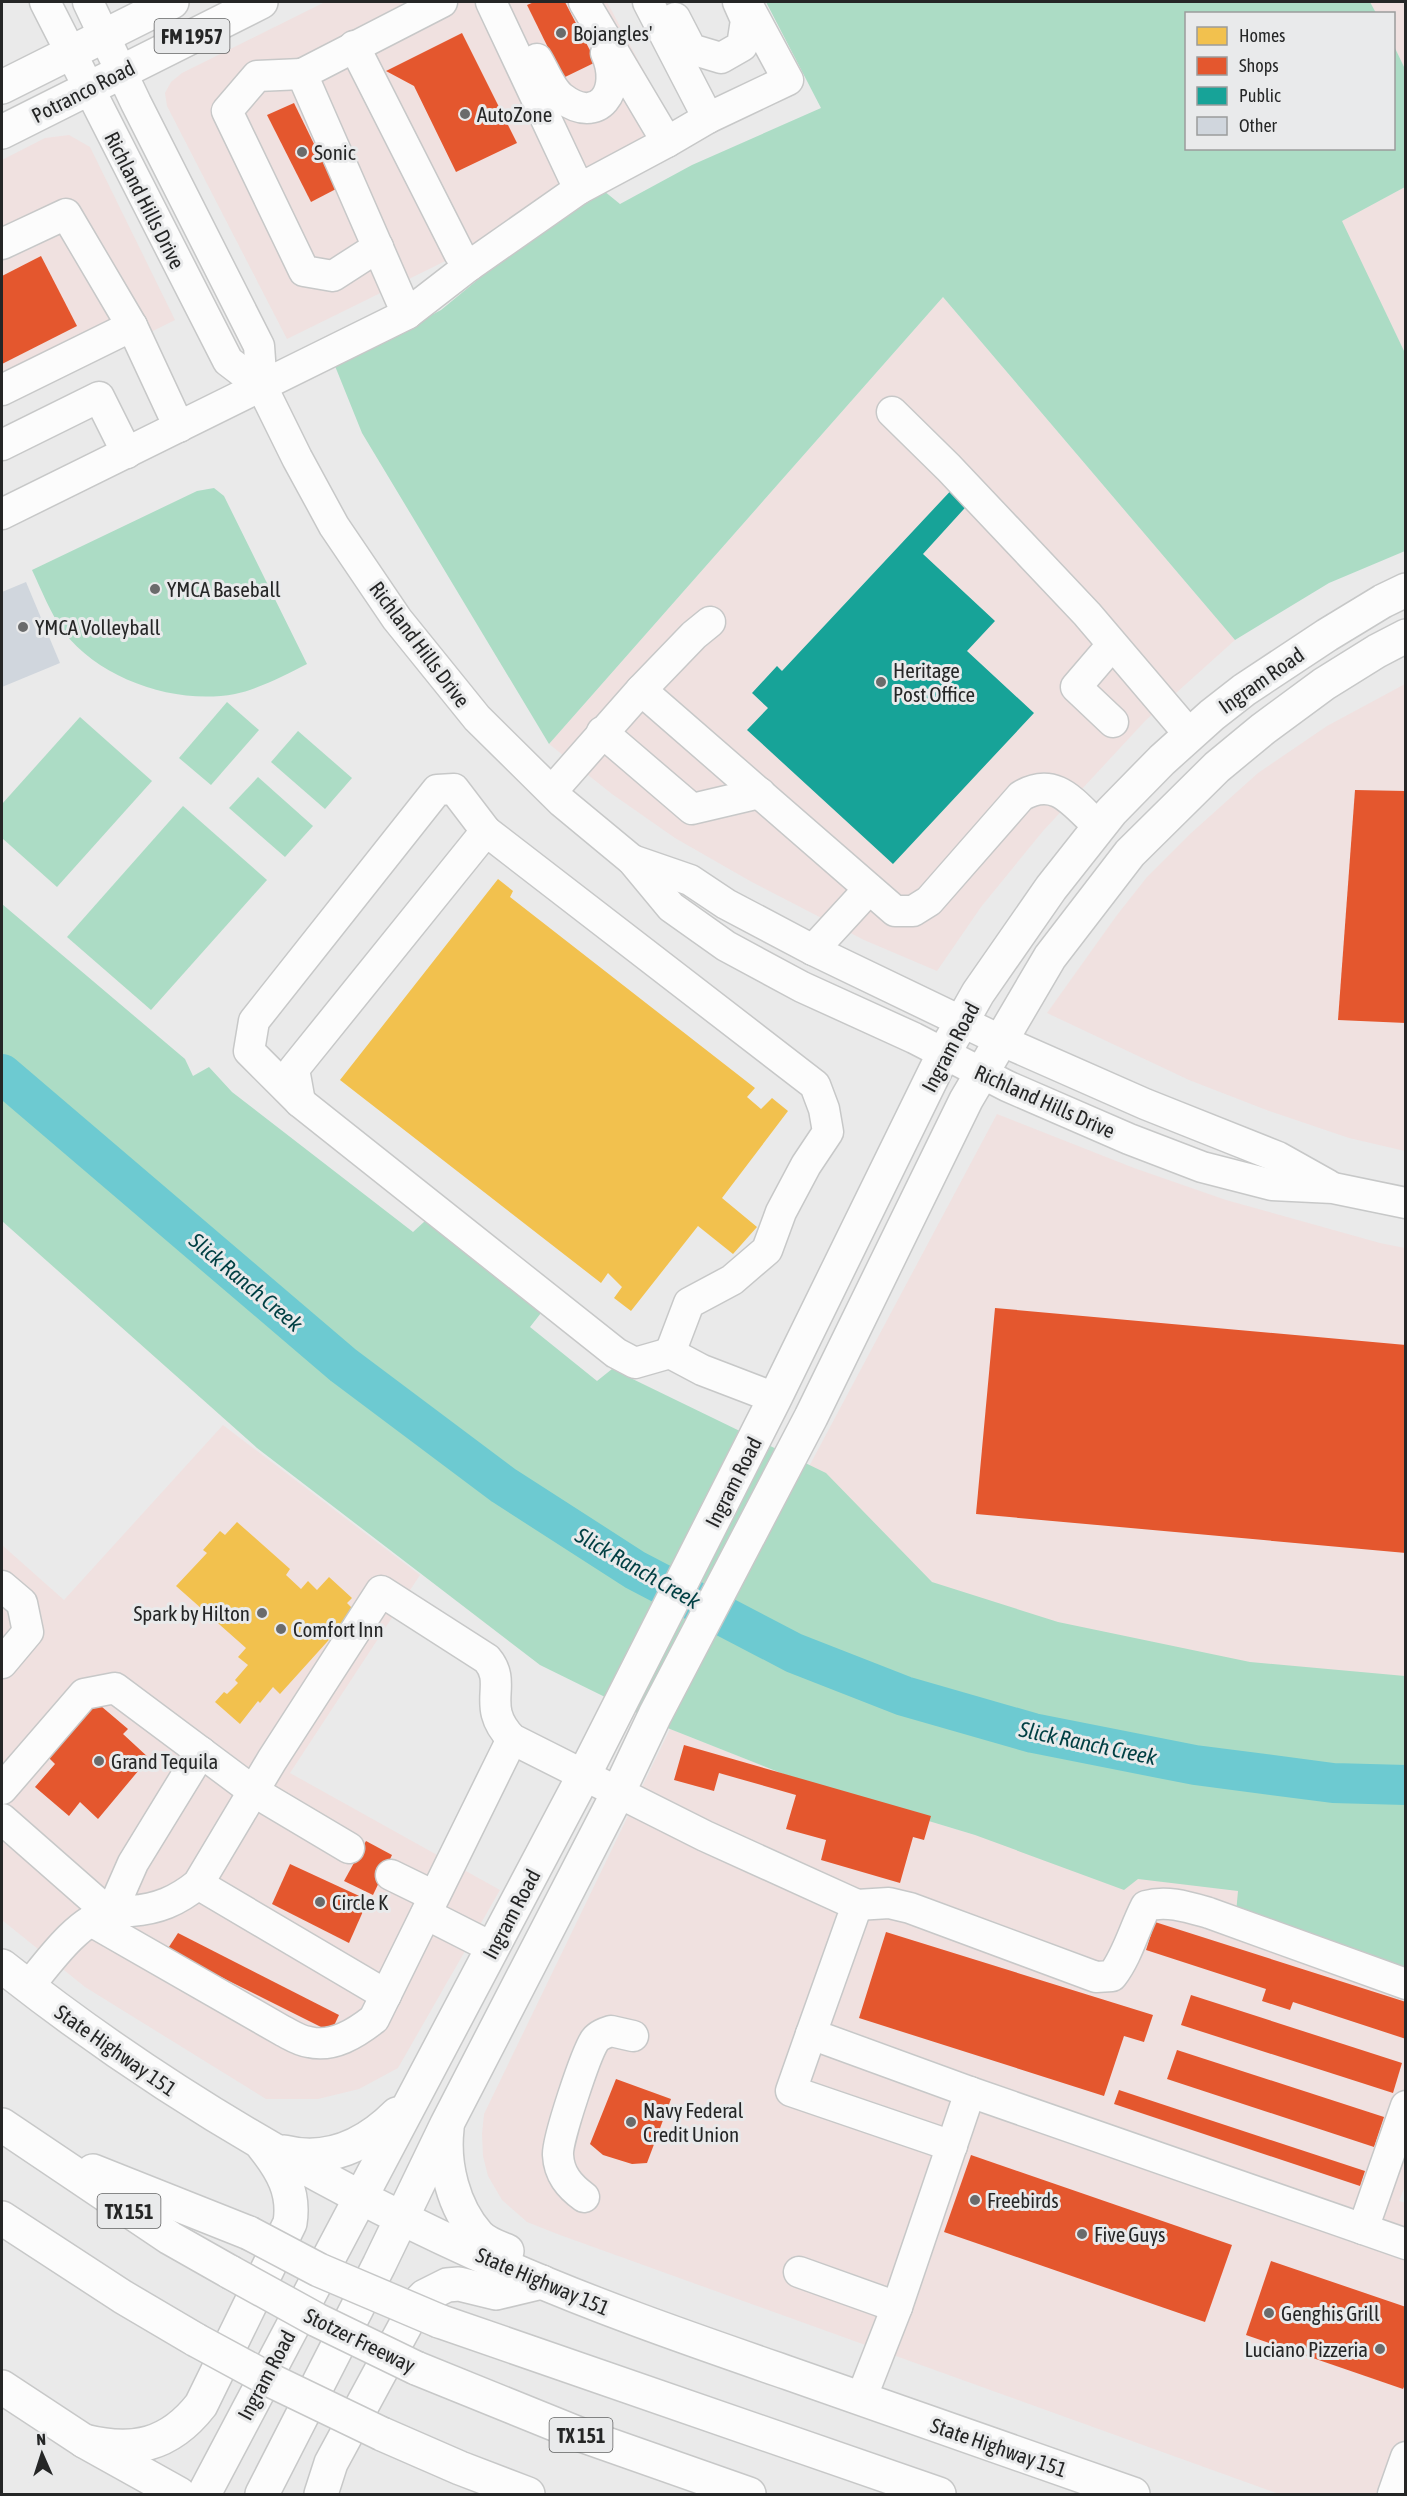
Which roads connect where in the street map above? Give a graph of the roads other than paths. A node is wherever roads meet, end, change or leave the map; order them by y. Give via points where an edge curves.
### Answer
1 (45, 2) edge
2 (88, 2) edge
3 (172, 2) edge
4 (261, 2) edge
5 (442, 2) edge
6 (584, 2) edge
7 (648, 2) edge
8 (667, 2) edge
9 (744, 8) edge
10 (496, 11) edge
11 (105, 34) junction
12 (354, 46) junction
13 (70, 52) junction
14 (122, 71) junction
15 (302, 74) junction
16 (2, 87) edge
17 (88, 88) junction
18 (708, 118) junction
19 (2, 132) edge
20 (667, 142) junction
21 (579, 189) junction
22 (2, 244) edge
23 (378, 247) junction
24 (470, 266) junction
25 (407, 314) junction
26 (132, 326) junction
27 (262, 387) junction
28 (2, 390) edge
29 (892, 412) dead end
30 (178, 428) junction
31 (2, 445) edge
32 (127, 453) junction
33 (2, 514) edge
34 (1406, 590) edge
35 (710, 622) dead end
36 (1406, 636) edge
37 (1120, 655) junction
38 (641, 690) junction
39 (1113, 723) dead end
40 (602, 732) junction
41 (1190, 735) junction
42 (1217, 767) junction
43 (552, 791) junction
44 (760, 794) junction
45 (1099, 827) junction
46 (486, 831) junction
47 (632, 860) junction
48 (869, 889) junction
49 (813, 950) junction
50 (961, 1020) junction
51 (1000, 1040) junction
52 (944, 1053) junction
53 (981, 1073) junction
54 (300, 1102) junction
55 (1333, 1188) junction
56 (1406, 1203) edge
57 (669, 1353) junction
58 (775, 1398) junction
59 (811, 1417) junction
60 (2, 1586) edge
61 (2, 1663) edge
62 (512, 1739) junction
63 (201, 1752) junction
64 (584, 1775) junction
65 (2, 1789) edge
66 (253, 1791) junction
67 (618, 1793) junction
68 (2, 1819) edge
69 (349, 1848) dead end
70 (391, 1875) dead end
71 (198, 1884) junction
72 (430, 1905) junction
73 (857, 1905) junction
74 (103, 1916) junction
75 (493, 1948) junction
76 (2, 1966) edge
77 (1406, 1984) edge
78 (28, 1987) junction
79 (386, 1995) junction
80 (811, 2034) junction
81 (633, 2036) dead end
82 (970, 2092) junction
83 (415, 2096) junction
84 (1406, 2106) edge
85 (447, 2124) junction
86 (2, 2125) edge
87 (262, 2145) junction
88 (30, 2146) junction
89 (952, 2146) junction
90 (584, 2197) dead end
91 (360, 2198) junction
92 (2, 2218) edge
93 (402, 2218) junction
94 (1364, 2229) junction
95 (1406, 2244) edge
96 (799, 2272) dead end
97 (542, 2282) junction
98 (897, 2307) junction
99 (2, 2387) edge
100 (861, 2399) junction
101 (84, 2441) junction
102 (1406, 2457) edge
103 (135, 2494) edge
104 (180, 2494) edge
105 (204, 2494) edge
106 (262, 2494) edge
107 (321, 2494) edge
108 (528, 2494) edge
109 (749, 2494) edge
110 (939, 2494) edge
111 (1133, 2494) edge
112 (1392, 2494) edge

1 - 13 street, Richland Hills Drive
2 - 11 street, Richland Hills Drive
3 - 11 main road, Potranco Road / FM 1957
4 - 14 main road, Potranco Road / FM 1957
5 - 12 street
6 - 10 street via 613,67 611,92 601,104 586,108 559,97 526,40
6 - 20 street
7 - 18 street
8 - 9 street via 691,49 721,58 742,46
9 - 18 street via 788,80
10 - 21 street
11 - 13 main road, Potranco Road / FM 1957
11 - 14 street, Richland Hills Drive
12 - 15 street
12 - 24 street via 459,253
13 - 16 main road, Potranco Road / FM 1957
13 - 17 street, Richland Hills Drive
14 - 17 main road, Potranco Road / FM 1957
14 - 27 street, Richland Hills Drive via 259,346
15 - 23 street
15 - 23 street via 257,76 227,111 304,271 333,276
17 - 19 main road, Potranco Road / FM 1957
17 - 27 street, Richland Hills Drive via 228,362
18 - 20 street
20 - 21 street
21 - 24 street
22 - 26 street via 66,214
23 - 25 street
24 - 25 street
25 - 27 street
26 - 28 street
26 - 30 street
27 - 30 street
27 - 43 street, Richland Hills Drive via 334,526 397,619 477,718
29 - 37 street via 1071,597
30 - 32 street
31 - 32 street via 99,397
32 - 33 street
34 - 41 main road, Ingram Road via 1327,635 1253,684
35 - 38 street
36 - 42 main road, Ingram Road via 1324,684
37 - 39 street via 1076,687
37 - 41 street
38 - 40 street
38 - 44 street
40 - 43 street
40 - 44 street via 692,809
41 - 42 main road
41 - 45 main road, Ingram Road
42 - 51 main road, Ingram Road via 1130,853 1087,907 1050,957
43 - 47 street, Richland Hills Drive
44 - 48 street
45 - 48 street via 1057,789 1035,787 1021,796 929,901 913,911 894,911
45 - 50 main road, Ingram Road via 1051,888
46 - 54 street via 294,1070
46 - 54 street via 454,789 437,790 254,1021 249,1051
46 - 57 street via 815,1085 824,1109 828,1132 781,1212 767,1250 732,1280 689,1304
47 - 49 street, Richland Hills Drive via 690,880 726,904
47 - 52 street, Richland Hills Drive via 671,907 726,946 802,987
48 - 49 street
49 - 50 street, Richland Hills Drive
50 - 51 street, Richland Hills Drive
50 - 52 main road, Ingram Road
51 - 53 main road, Ingram Road
51 - 55 street, Richland Hills Drive via 1278,1157
52 - 53 street, Richland Hills Drive
52 - 58 main road, Ingram Road
53 - 55 street, Richland Hills Drive via 1202,1167 1272,1185
53 - 59 main road, Ingram Road
54 - 57 street via 616,1353 635,1363
55 - 56 street, Richland Hills Drive
57 - 58 street
58 - 59 main road
58 - 64 main road, Ingram Road
59 - 67 main road, Ingram Road via 654,1715
60 - 61 street via 22,1603 28,1632
62 - 64 street
62 - 66 street via 498,1722 495,1672 487,1659 381,1591
62 - 72 street
63 - 65 street via 114,1688 84,1694
63 - 66 street
63 - 74 street
64 - 67 street
64 - 75 main road, Ingram Road
66 - 69 street
66 - 71 street
67 - 73 street via 762,1864
67 - 85 main road, Ingram Road
68 - 74 street
70 - 72 street
71 - 74 street via 167,1904
71 - 79 street
72 - 75 street
72 - 79 street
73 - 77 street via 889,1903 910,1908 1096,1977 1112,1976 1120,1965 1146,1906 1179,1905
73 - 80 street
74 - 78 street via 58,1951
74 - 79 street via 283,2031 310,2043 335,2042 358,2031 374,2019
75 - 83 main road, Ingram Road
76 - 78 main road, State Highway 151
78 - 87 main road, State Highway 151 via 172,2090
80 - 82 street
80 - 89 street via 791,2091
81 - 90 street via 611,2031 595,2040 562,2128 558,2156 562,2175
82 - 89 street
82 - 94 street
83 - 87 main road via 376,2134 345,2150 301,2155
83 - 91 main road, Ingram Road
84 - 94 street
85 - 93 main road, Ingram Road
85 - 97 main road via 448,2169 467,2218 487,2242 537,2262
86 - 88 main road, Stotzer Freeway / TX 151
87 - 91 main road, State Highway 151
87 - 101 main road via 288,2186 290,2223 201,2405 182,2425 155,2442 124,2448
88 - 109 main road, Stotzer Freeway / TX 151, bridge via 170,2238 317,2320 416,2368 584,2436
88 - 110 main road, bridge via 249,2233 319,2270 440,2321
89 - 98 street
91 - 93 main road, State Highway 151
91 - 105 main road, Ingram Road
92 - 108 main road, bridge via 123,2297 270,2380 382,2434
93 - 97 main road, State Highway 151
93 - 106 main road, Ingram Road
94 - 95 street
96 - 98 street
97 - 100 main road, State Highway 151
97 - 107 main road via 496,2293 447,2285 425,2296 417,2304 331,2463
98 - 100 street
99 - 101 main road
100 - 111 main road, State Highway 151
101 - 103 main road
101 - 104 main road
102 - 112 street

